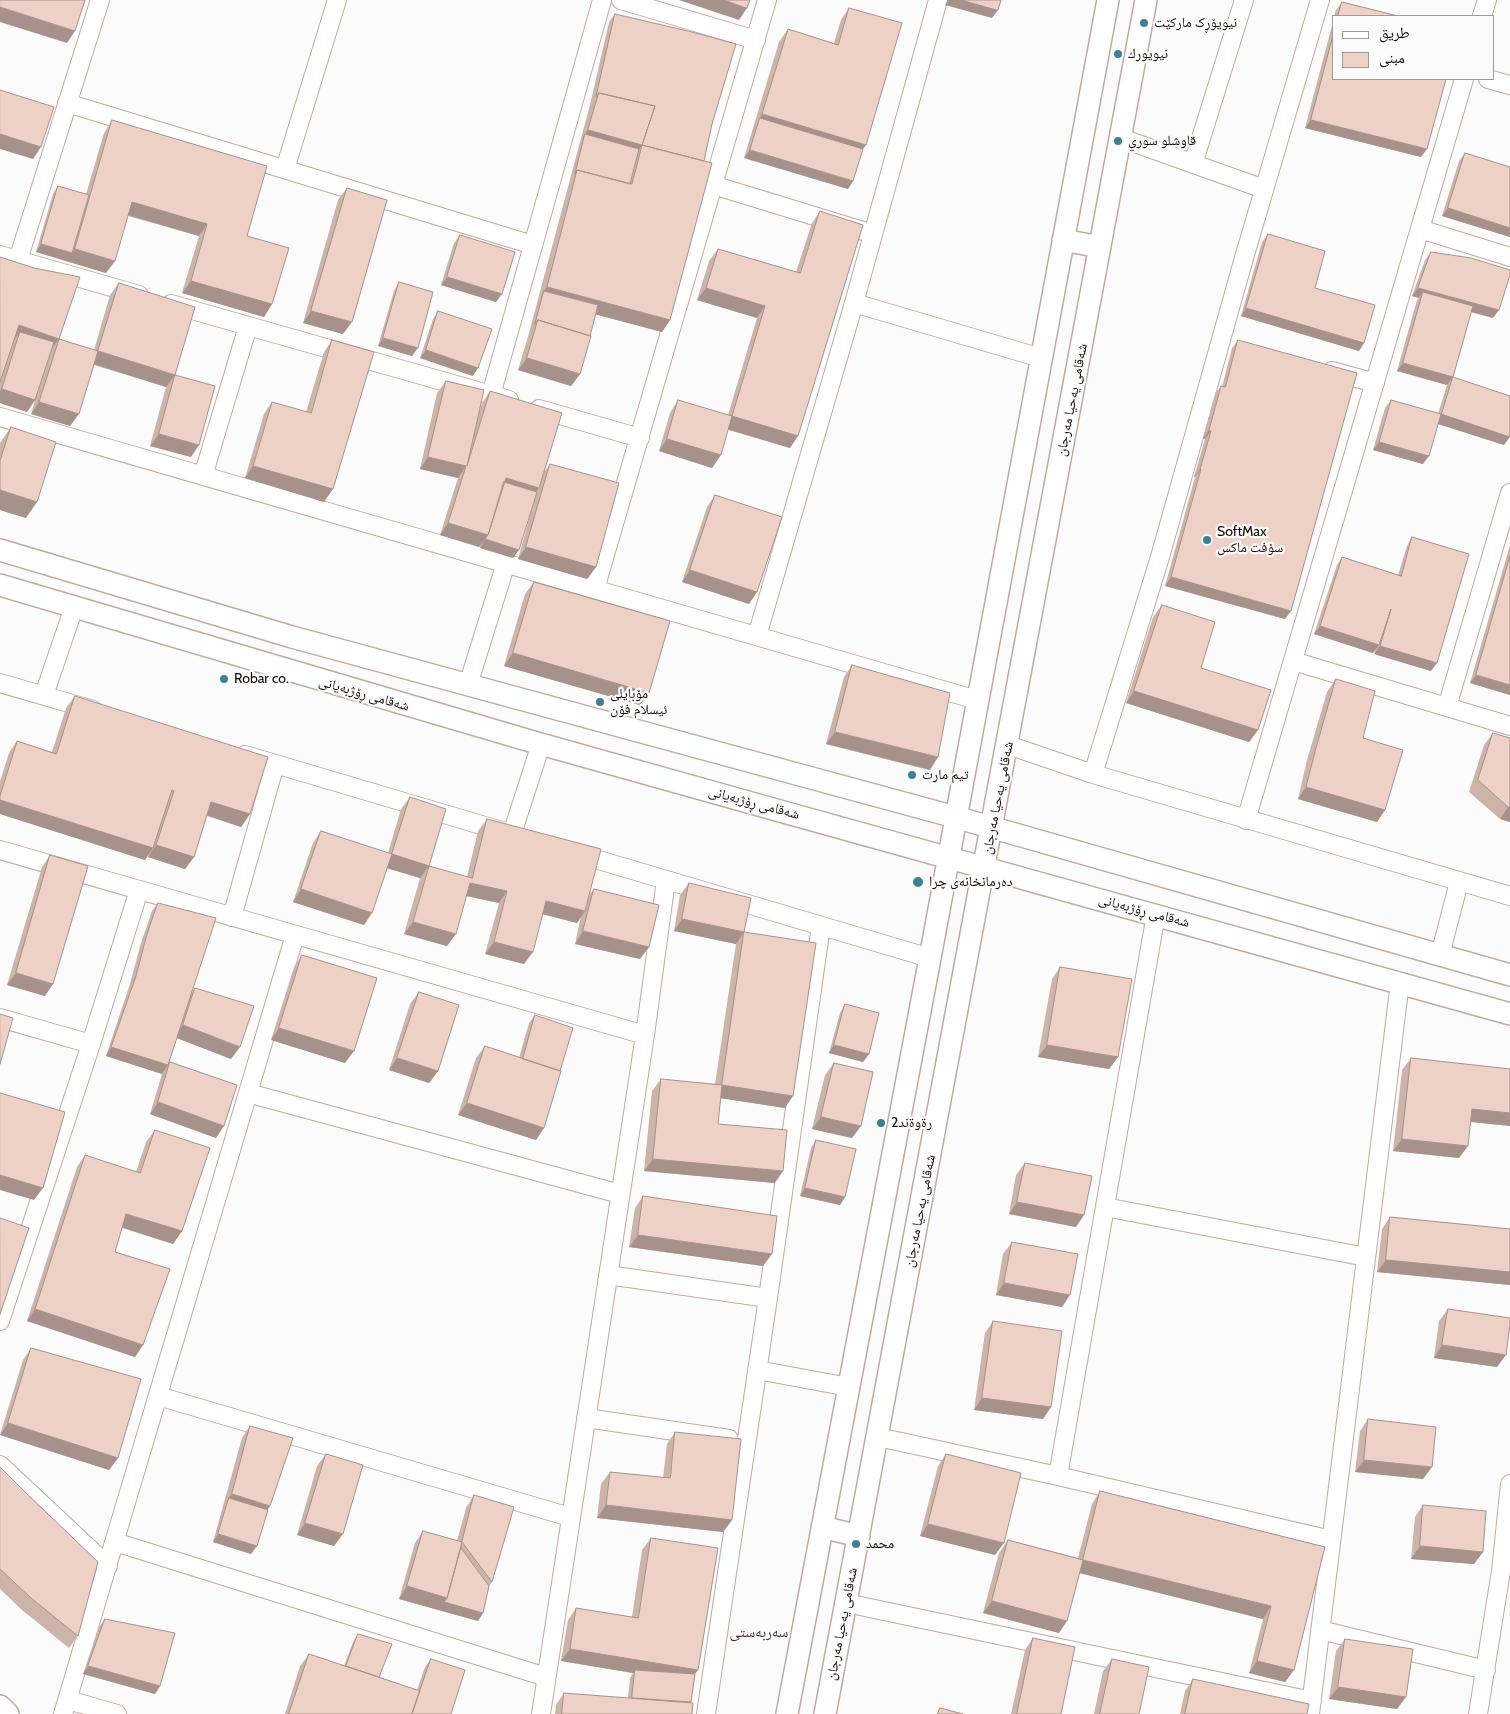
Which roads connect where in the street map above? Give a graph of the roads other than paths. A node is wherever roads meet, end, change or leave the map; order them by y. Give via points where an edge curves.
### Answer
1 (100, 0) edge
2 (337, 0) edge
3 (602, 0) edge
4 (621, 0) edge
5 (767, 0) edge
6 (938, 0) edge
7 (1108, 0) edge
8 (1146, 0) edge
9 (1244, 0) edge
10 (1320, 0) edge
11 (1487, 0) edge
12 (1482, 15) edge
13 (756, 40) junction
14 (1464, 80) edge
15 (1491, 80) edge
16 (1510, 86) edge
17 (67, 103) junction
18 (1121, 138) junction
19 (1194, 164) junction
20 (285, 169) junction
21 (713, 185) junction
22 (1264, 189) junction
23 (1420, 229) junction
24 (874, 234) junction
25 (1063, 240) junction
26 (533, 245) junction
27 (1100, 247) junction
28 (0, 255) edge
29 (1510, 257) edge
30 (18, 260) junction
31 (854, 303) junction
32 (248, 326) junction
33 (1222, 339) junction
34 (1241, 344) edge
35 (1041, 358) junction
36 (1317, 367) edge
37 (1375, 383) junction
38 (491, 395) junction
39 (0, 417) edge
40 (640, 438) junction
41 (203, 476) junction
42 (1510, 493) edge
43 (0, 550) edge
44 (506, 563) junction
45 (0, 585) edge
46 (595, 589) junction
47 (74, 607) junction
48 (757, 636) junction
49 (292, 637) junction
50 (1293, 661) junction
51 (282, 670) junction
52 (0, 682) edge
53 (468, 685) junction
54 (44, 696) junction
55 (977, 700) junction
56 (1447, 707) junction
57 (109, 715) edge
58 (1510, 726) edge
59 (541, 744) junction
60 (1008, 745) junction
61 (229, 750) edge
62 (275, 764) junction
63 (1092, 774) junction
64 (955, 817) junction
65 (1246, 820) junction
66 (992, 827) junction
67 (512, 834) junction
68 (530, 840) edge
69 (557, 848) edge
70 (0, 850) edge
71 (948, 857) junction
72 (985, 867) junction
73 (666, 880) junction
74 (1459, 882) junction
75 (139, 890) junction
76 (1510, 896) edge
77 (1156, 914) junction
78 (232, 917) junction
79 (821, 926) junction
80 (295, 935) junction
81 (1440, 955) junction
82 (930, 958) junction
83 (1510, 975) edge
84 (1400, 982) junction
85 (1510, 1014) edge
86 (0, 1018) edge
87 (645, 1035) junction
88 (91, 1044) junction
89 (248, 1093) junction
90 (620, 1194) junction
91 (1105, 1206) junction
92 (1366, 1257) junction
93 (608, 1275) junction
94 (768, 1298) junction
95 (0, 1321) edge
96 (758, 1370) junction
97 (849, 1387) junction
98 (158, 1396) junction
99 (586, 1418) junction
100 (878, 1437) junction
101 (747, 1442) junction
102 (0, 1465) edge
103 (1058, 1476) junction
104 (1510, 1484) edge
105 (570, 1516) junction
106 (822, 1528) junction
107 (859, 1536) junction
108 (1331, 1540) junction
109 (115, 1542) junction
110 (108, 1566) junction
111 (1505, 1571) edge
112 (846, 1603) junction
113 (1320, 1630) junction
114 (1486, 1670) junction
115 (546, 1677) junction
116 (0, 1706) edge
117 (66, 1707) edge
118 (1311, 1707) edge
119 (8, 1714) edge
120 (116, 1714) edge
121 (541, 1714) edge
122 (706, 1714) edge
123 (787, 1714) edge
124 (825, 1714) edge
125 (1478, 1714) edge

1 - 17 street
2 - 20 street
3 - 26 street
4 - 13 street
5 - 13 street
6 - 24 street
7 - 25 street
8 - 18 street, شەقامی یەحیا مەرجان
9 - 19 street
10 - 22 street
11 - 12 street
13 - 21 street
14 - 23 street
15 - 16 street
17 - 20 street
17 - 30 street
18 - 19 street
18 - 27 street, شەقامی یەحیا مەرجان
19 - 22 street
20 - 26 street
21 - 24 street
21 - 40 street
22 - 33 street
23 - 29 street
23 - 37 street
24 - 31 street
25 - 27 street
25 - 35 street
26 - 38 street
27 - 60 street, شەقامی یەحیا مەرجان
28 - 30 street
30 - 32 street
31 - 35 street
31 - 48 street
32 - 38 street
32 - 41 street
33 - 34 street
33 - 63 street via 1160,557
35 - 55 street
36 - 37 street
37 - 50 street
38 - 40 street
39 - 41 street
40 - 46 street
41 - 44 street
42 - 56 street
43 - 49 street
44 - 46 street
44 - 53 street
45 - 47 street, شەقامی ڕۆژبەیانی
46 - 48 street
47 - 51 street, شەقامی ڕۆژبەیانی
47 - 54 street
48 - 55 street
49 - 51 street
49 - 53 street
50 - 56 street
50 - 65 street
51 - 59 street, شەقامی ڕۆژبەیانی
52 - 54 street
53 - 64 street
54 - 57 street
55 - 64 street
56 - 58 street
59 - 67 street
59 - 71 street, شەقامی ڕۆژبەیانی
60 - 63 street
60 - 66 street, شەقامی یەحیا مەرجان
61 - 62 street
62 - 67 street
62 - 78 street
63 - 65 street
64 - 66 street
64 - 71 street
65 - 74 street
66 - 72 street, شەقامی یەحیا مەرجان
66 - 81 street
67 - 68 street
69 - 73 street
70 - 75 street
71 - 72 street, شەقامی ڕۆژبەیانی
71 - 82 street
72 - 77 street, شەقامی ڕۆژبەیانی
72 - 100 street, شەقامی یەحیا مەرجان
73 - 79 street
73 - 87 street
74 - 76 street
74 - 81 street
75 - 78 street
75 - 88 street
77 - 84 street, شەقامی ڕۆژبەیانی
77 - 91 street
78 - 80 street
79 - 82 street
79 - 94 street
80 - 87 street
80 - 89 street
81 - 83 street
82 - 97 street
84 - 85 street, شەقامی ڕۆژبەیانی
84 - 92 street
86 - 88 street
87 - 90 street
88 - 95 street
89 - 90 street
89 - 98 street
90 - 93 street
91 - 92 street
91 - 103 street
92 - 108 street
93 - 94 street
93 - 99 street
94 - 96 street
96 - 97 street
96 - 101 street
97 - 106 street
98 - 105 street
98 - 109 street
99 - 101 street
99 - 105 street
100 - 103 street
100 - 107 street, شەقامی یەحیا مەرجان
101 - 122 street
102 - 110 street
103 - 108 street
104 - 111 street
105 - 115 street
106 - 107 street
106 - 123 street
107 - 112 street, شەقامی یەحیا مەرجان
108 - 113 street
109 - 110 street
109 - 115 street
110 - 117 street
111 - 114 street
112 - 118 street
112 - 124 street, شەقامی یەحیا مەرجان
113 - 114 street
113 - 118 street
114 - 125 street
115 - 121 street
116 - 119 street
117 - 120 street

